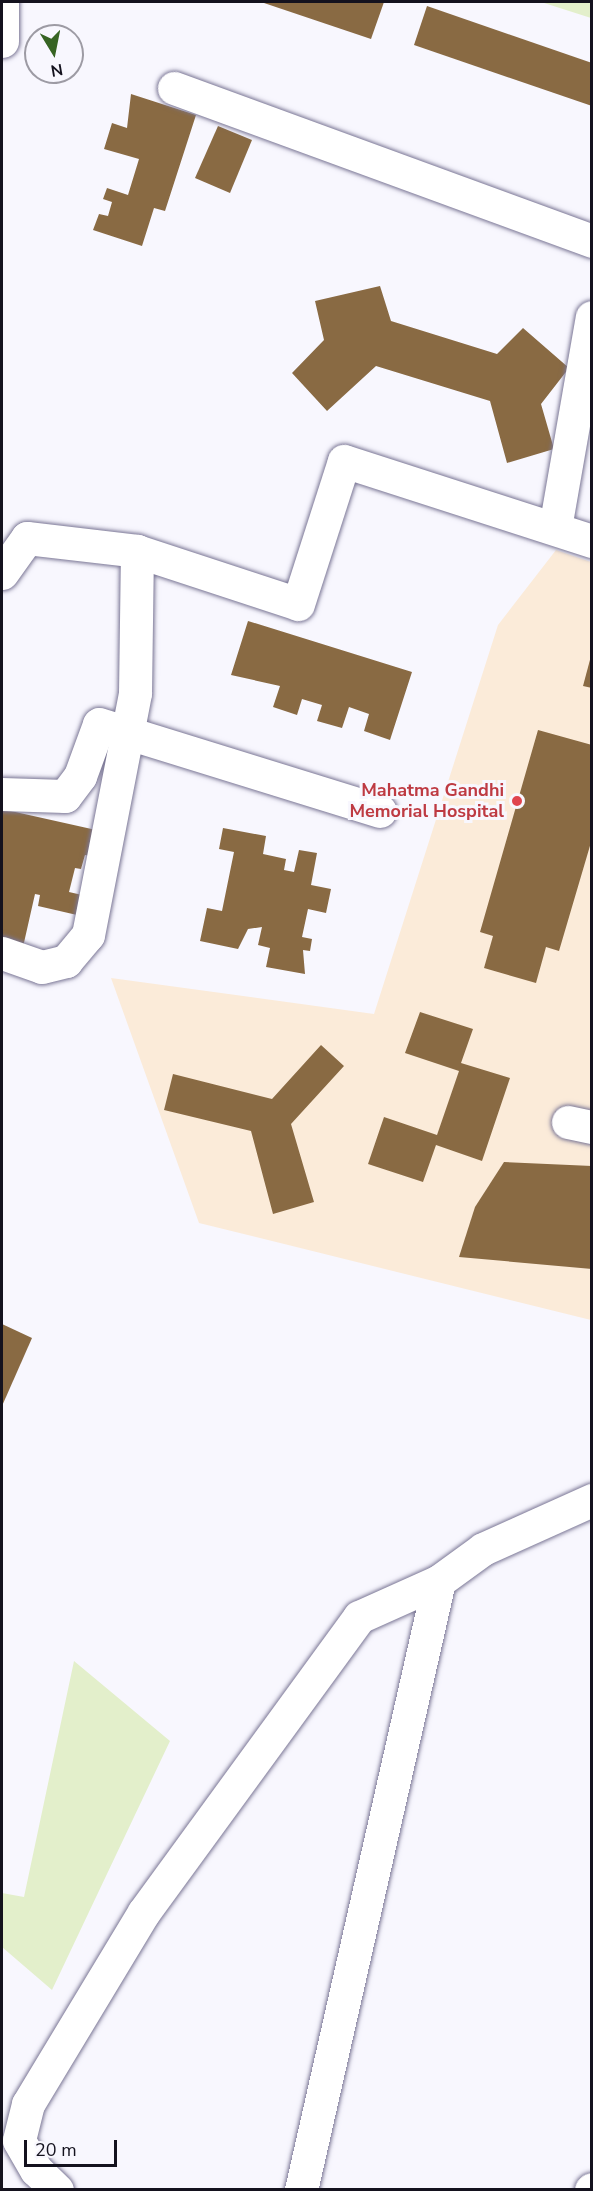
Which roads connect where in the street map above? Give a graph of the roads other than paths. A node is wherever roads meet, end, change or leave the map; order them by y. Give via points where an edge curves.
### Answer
1 (2, 2) edge
2 (2, 41) edge
3 (174, 88) dead end
4 (591, 241) edge
5 (591, 317) edge
6 (555, 528) junction
7 (591, 541) edge
8 (137, 550) junction
9 (2, 573) edge
10 (127, 732) junction
11 (2, 794) edge
12 (380, 811) dead end
13 (2, 953) edge
14 (591, 1500) edge
15 (439, 1581) junction
16 (57, 2190) edge
17 (301, 2190) edge

1 - 2 street
3 - 4 street
5 - 6 street
6 - 7 street
6 - 8 street via 344,461 298,604
8 - 9 street via 27,538
8 - 10 street via 135,693
10 - 11 street via 99,724 80,776 65,795
10 - 12 street
10 - 13 street via 88,935 66,961 50,965
14 - 15 street via 483,1549
15 - 16 street via 359,1617 144,1912 28,2104 19,2140 36,2170
15 - 17 street

